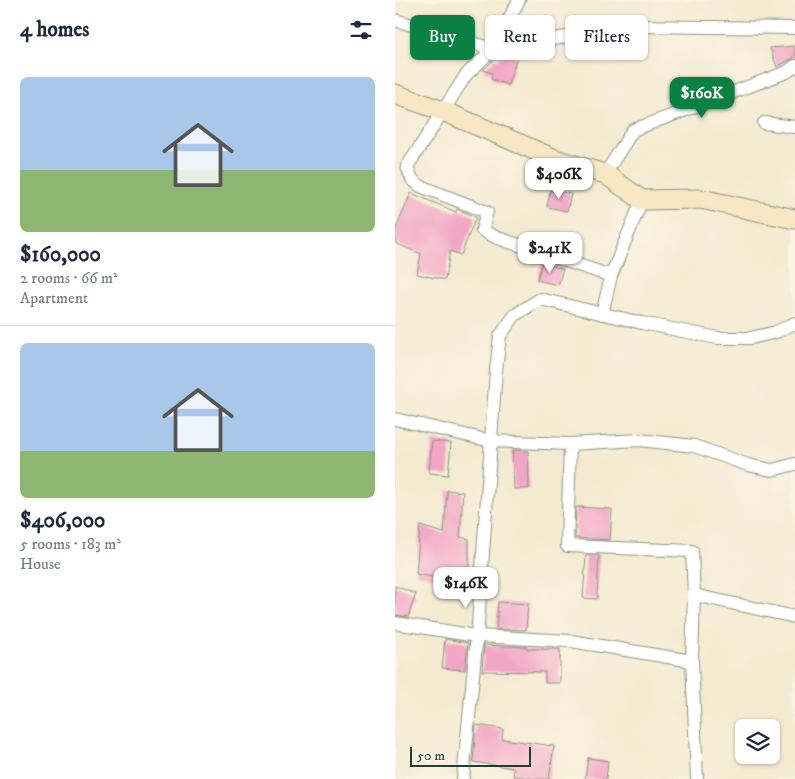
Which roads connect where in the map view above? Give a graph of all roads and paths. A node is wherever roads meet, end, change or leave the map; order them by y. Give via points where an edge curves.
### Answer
1 (519, 0) edge
2 (511, 15) edge
3 (395, 20) edge
4 (795, 28) edge
5 (555, 39) edge
6 (485, 48) edge
7 (485, 57) edge
8 (795, 66) edge
9 (395, 94) edge
10 (443, 111) junction
11 (764, 124) dead end
12 (795, 127) edge
13 (605, 174) junction
14 (642, 200) junction
15 (795, 220) edge
16 (611, 276) junction
17 (602, 314) junction
18 (795, 323) edge
19 (395, 419) edge
20 (491, 440) junction
21 (570, 444) junction
22 (795, 464) edge
23 (694, 595) junction
24 (795, 617) edge
25 (395, 624) edge
26 (476, 636) junction
27 (692, 661) junction
28 (463, 779) edge
29 (697, 779) edge

1 - 2 street
3 - 6 street
4 - 5 street via 633,26
7 - 10 street via 466,75
8 - 13 street via 787,72 633,130
9 - 10 street
10 - 13 street via 555,159
10 - 16 street via 407,167 412,179 420,186 487,212 482,230 495,238
11 - 12 street
13 - 14 street
14 - 15 street via 701,199
14 - 16 street
16 - 17 street
17 - 18 street via 718,338 751,338
17 - 20 street via 540,299 515,315 500,336
19 - 20 street
20 - 21 street
20 - 26 street
21 - 22 street via 639,440 694,446 772,470
21 - 23 street via 567,546 692,550
23 - 24 street
23 - 27 street
25 - 26 street
26 - 27 street via 571,641
26 - 28 street
27 - 29 street

